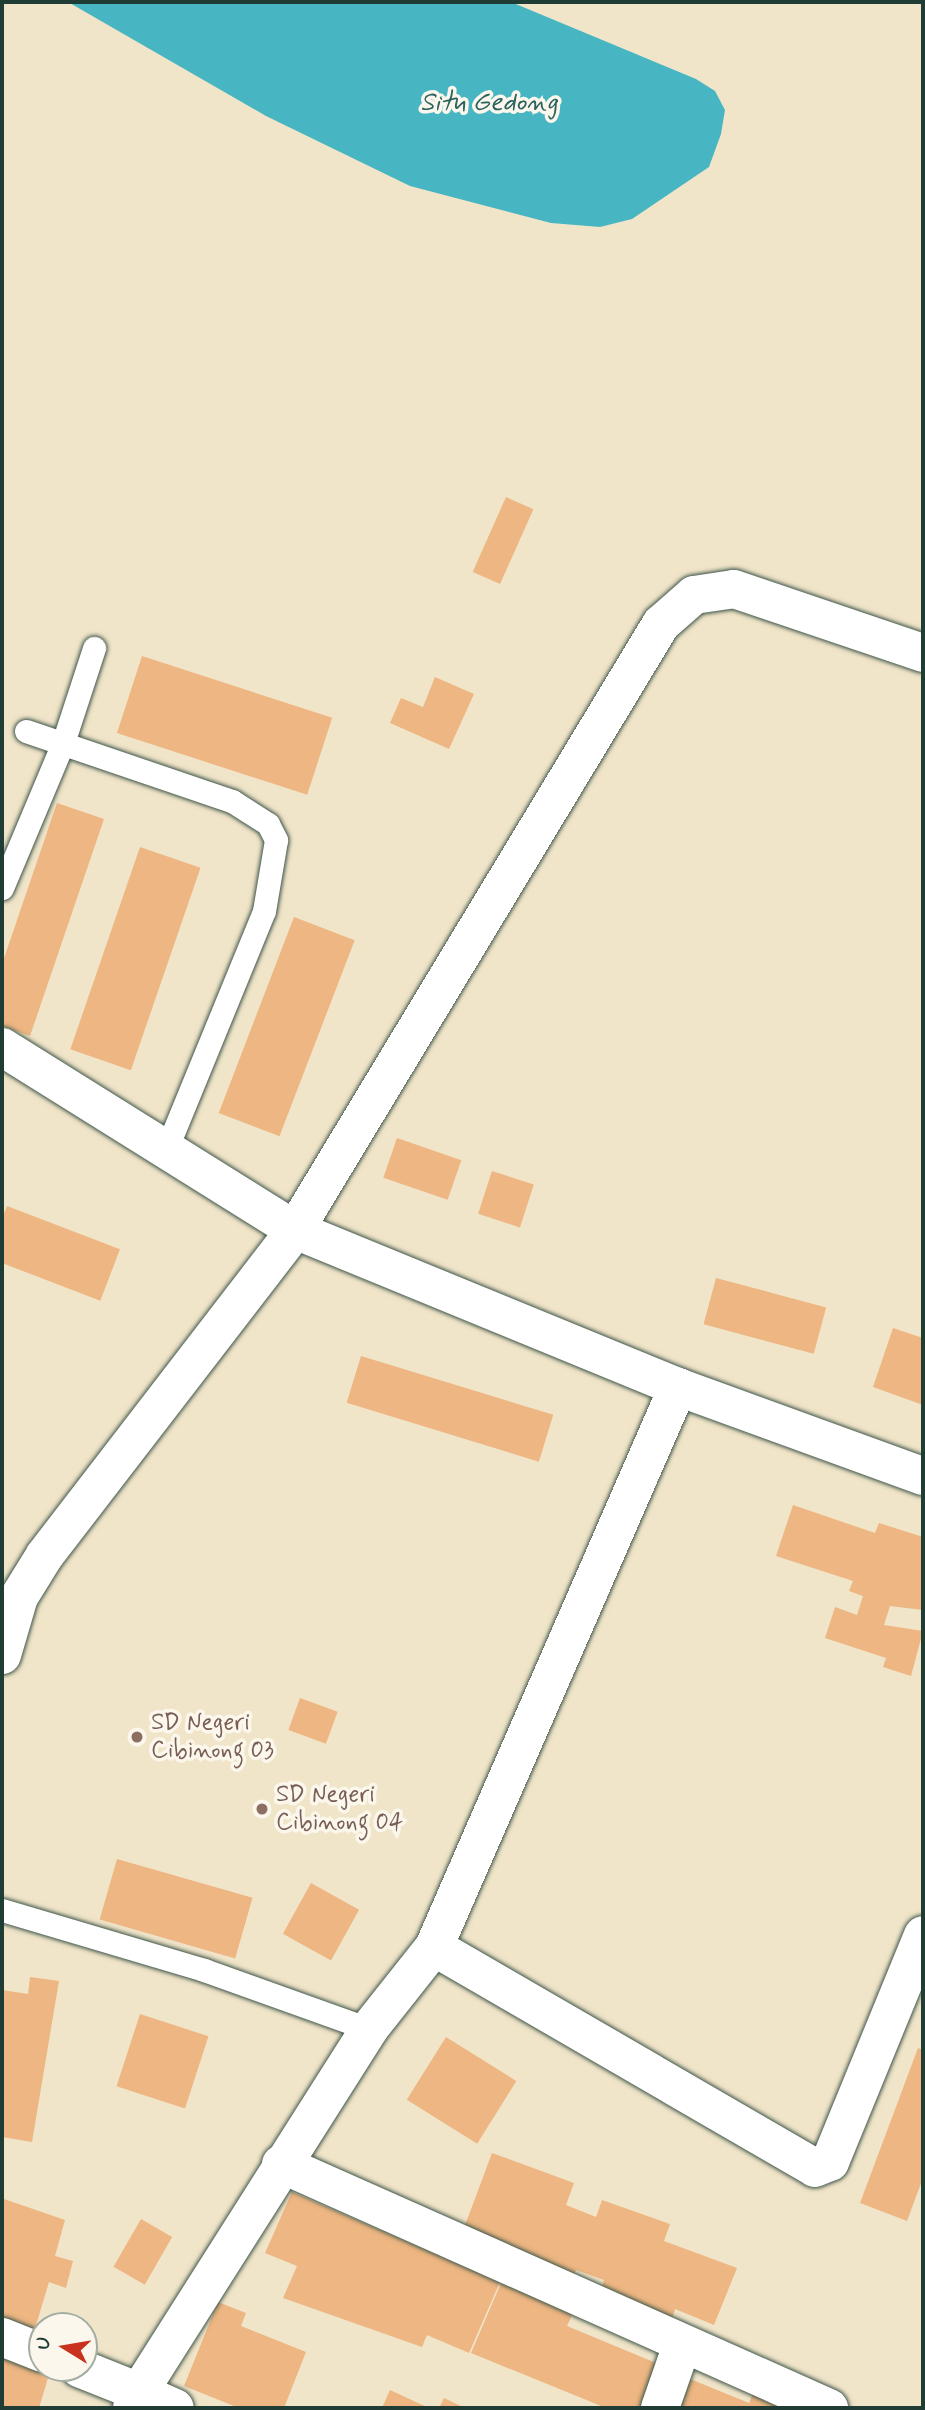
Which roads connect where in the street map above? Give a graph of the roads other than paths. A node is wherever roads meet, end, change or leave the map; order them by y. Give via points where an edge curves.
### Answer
1 (94, 648) dead end
2 (923, 653) edge
3 (26, 731) dead end
4 (64, 743) junction
5 (2, 888) edge
6 (2, 1047) edge
7 (168, 1145) junction
8 (295, 1230) junction
9 (678, 1387) junction
10 (923, 1476) edge
11 (10, 1596) edge
12 (2, 1655) edge
13 (2, 1910) edge
14 (923, 1935) edge
15 (434, 1947) junction
16 (369, 2029) junction
17 (281, 2164) junction
18 (2, 2337) edge
19 (682, 2345) junction
20 (28, 2347) edge
21 (98, 2379) edge
22 (135, 2400) edge
23 (175, 2408) edge
24 (660, 2408) edge
25 (829, 2408) edge

1 - 4 lane
2 - 8 street via 734,589 713,589 681,604 634,659
3 - 4 lane
4 - 5 lane
4 - 7 lane via 232,801 268,824 276,840 264,911
6 - 7 street
7 - 8 street
8 - 9 street
8 - 11 street
9 - 10 street
9 - 15 street
11 - 12 street
13 - 16 lane via 204,1970
14 - 15 street via 830,2162 815,2168
15 - 16 street
16 - 17 street
17 - 19 street
17 - 22 street
18 - 20 street
19 - 24 street
19 - 25 street
21 - 22 street
22 - 23 street

